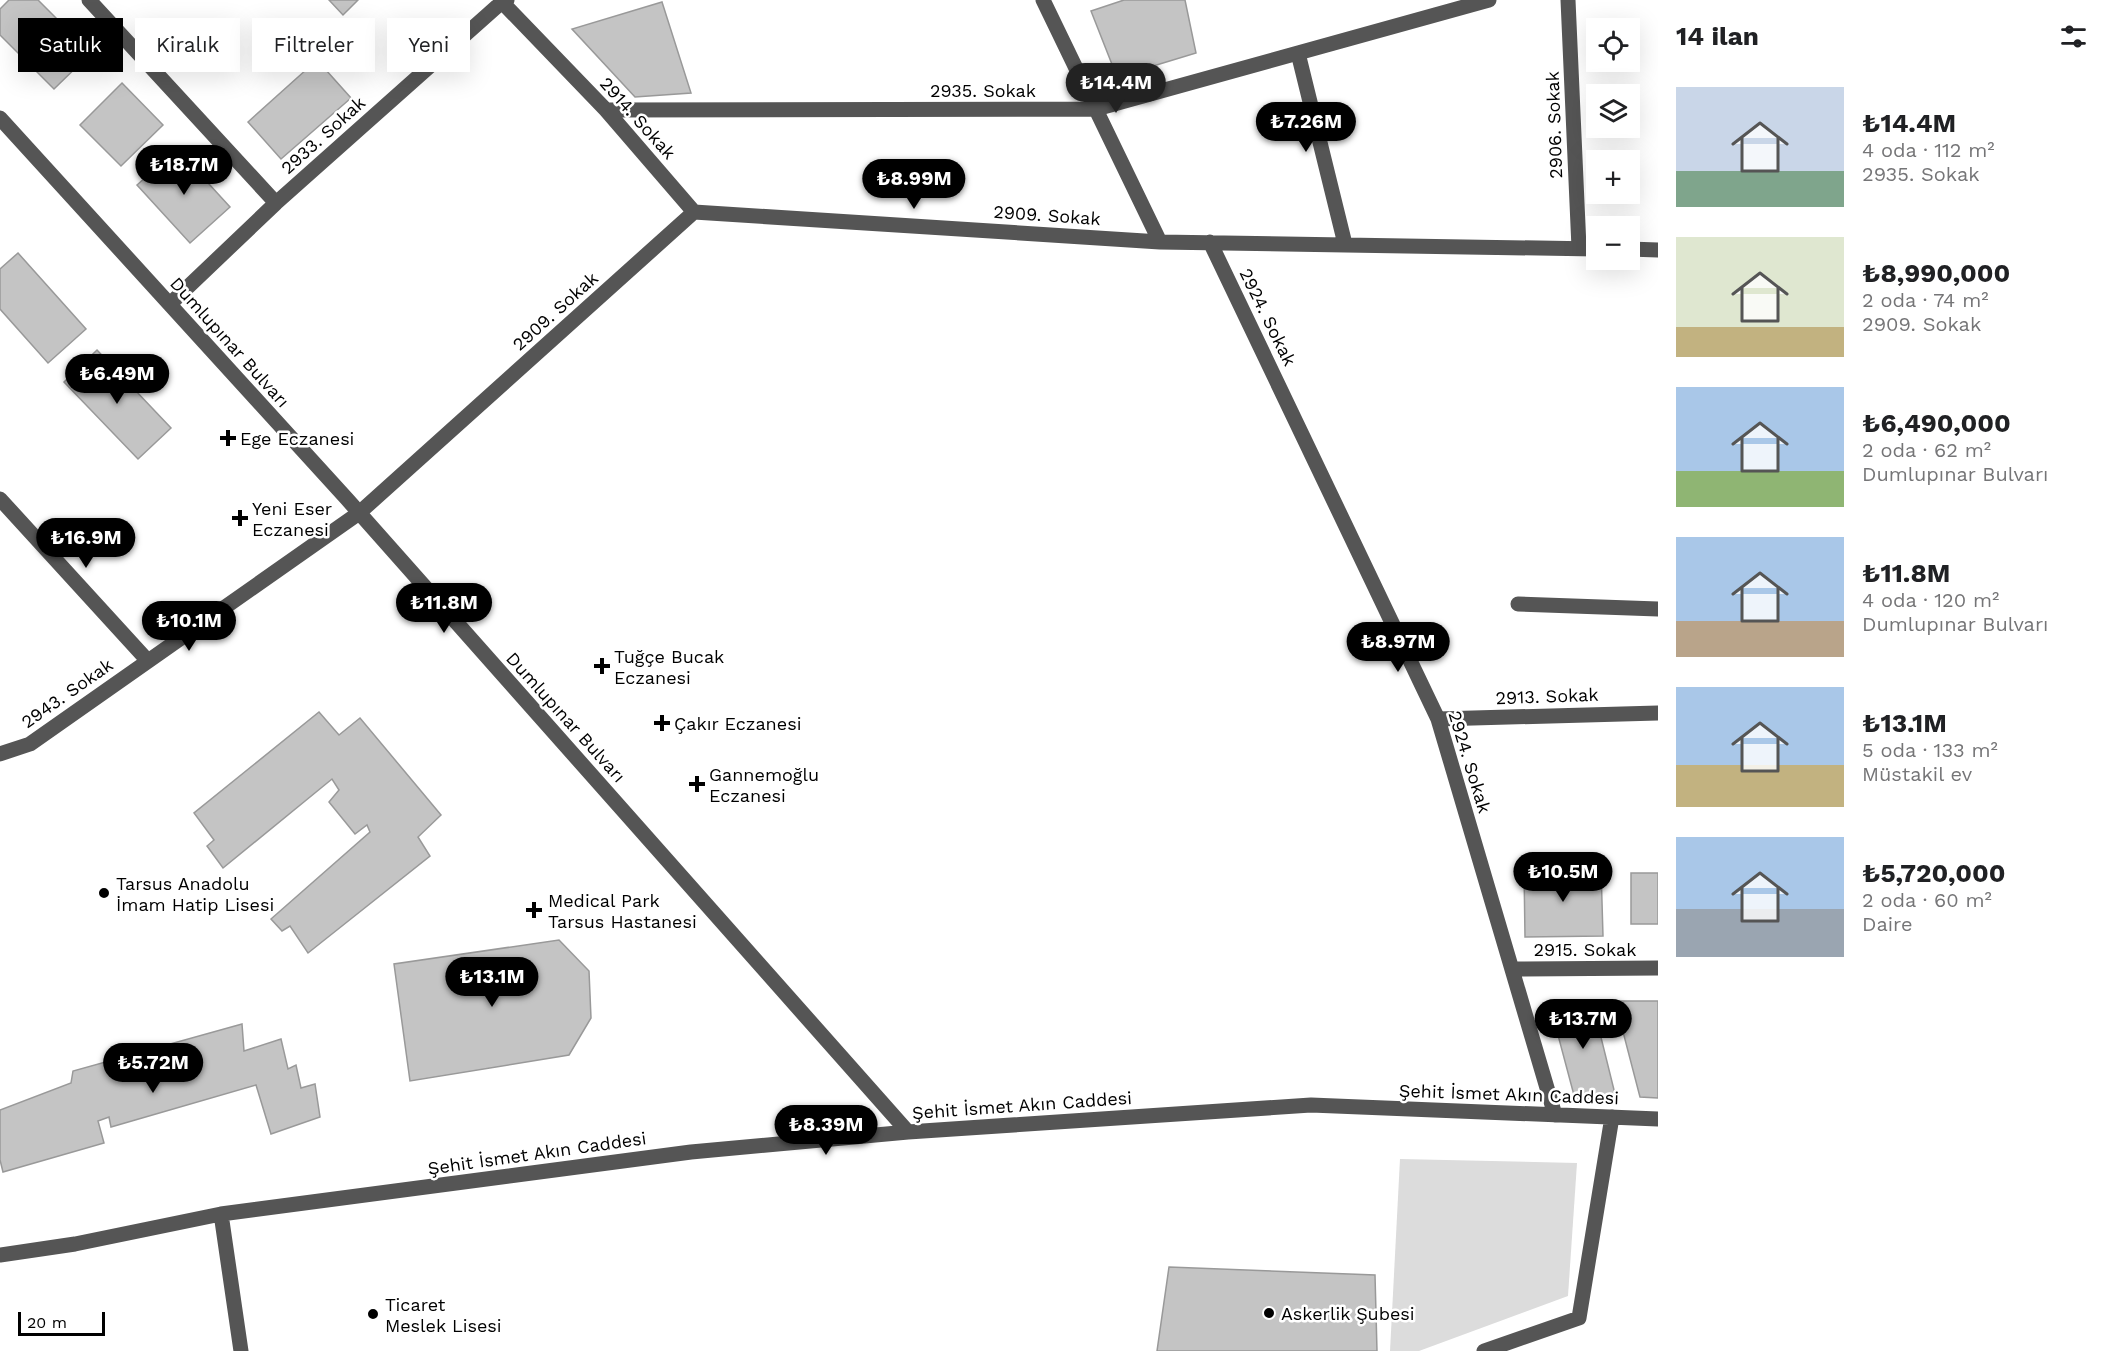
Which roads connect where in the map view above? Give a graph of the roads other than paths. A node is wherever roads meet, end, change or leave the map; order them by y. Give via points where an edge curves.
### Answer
1 (89, 0) edge
2 (503, 0) edge
3 (1043, 0) edge
4 (1489, 0) edge
5 (1568, 0) edge
6 (1298, 53) junction
7 (1096, 109) junction
8 (606, 110) junction
9 (0, 118) edge
10 (276, 204) junction
11 (694, 212) junction
12 (1160, 242) junction
13 (1210, 242) junction
14 (1345, 244) junction
15 (1579, 248) junction
16 (1586, 248) edge
17 (1640, 249) edge
18 (1658, 250) edge
19 (170, 304) junction
20 (0, 499) edge
21 (359, 513) junction
22 (1518, 604) dead end
23 (1658, 609) edge
24 (148, 661) junction
25 (1658, 713) edge
26 (1438, 719) junction
27 (0, 754) edge
28 (1658, 968) edge
29 (1512, 969) junction
30 (1555, 1115) junction
31 (1612, 1118) junction
32 (1658, 1119) edge
33 (908, 1132) junction
34 (221, 1214) junction
35 (0, 1255) edge
36 (241, 1351) edge
37 (1484, 1351) edge

1 - 10 street
2 - 8 street, 2914. Sokak
2 - 10 street, 2933. Sokak
3 - 7 street
4 - 6 street, 2935. Sokak
5 - 15 street, 2906. Sokak
6 - 7 street, 2935. Sokak
6 - 14 street
7 - 8 street, 2935. Sokak
7 - 12 street
8 - 11 street, 2914. Sokak
9 - 19 street, Dumlupınar Bulvarı
10 - 19 street, 2933. Sokak
11 - 12 street, 2909. Sokak
11 - 21 street, 2909. Sokak
12 - 13 street, 2909. Sokak
13 - 14 street, 2909. Sokak
13 - 26 street, 2924. Sokak
14 - 15 street, 2909. Sokak
15 - 16 street, 2909. Sokak
17 - 18 street
19 - 21 street, Dumlupınar Bulvarı
20 - 24 street
21 - 24 street, 2943. Sokak
21 - 33 street, Dumlupınar Bulvarı
22 - 23 street
24 - 27 street, 2943. Sokak via 30,744
25 - 26 street, 2913. Sokak
26 - 29 street, 2924. Sokak
28 - 29 street, 2915. Sokak
29 - 30 street, 2924. Sokak
30 - 31 street, Şehit İsmet Akın Caddesi
30 - 33 street, Şehit İsmet Akın Caddesi via 1311,1105
31 - 32 street, Şehit İsmet Akın Caddesi
31 - 37 street via 1579,1318
33 - 34 street, Şehit İsmet Akın Caddesi via 691,1152
34 - 35 street, Şehit İsmet Akın Caddesi
34 - 36 street

